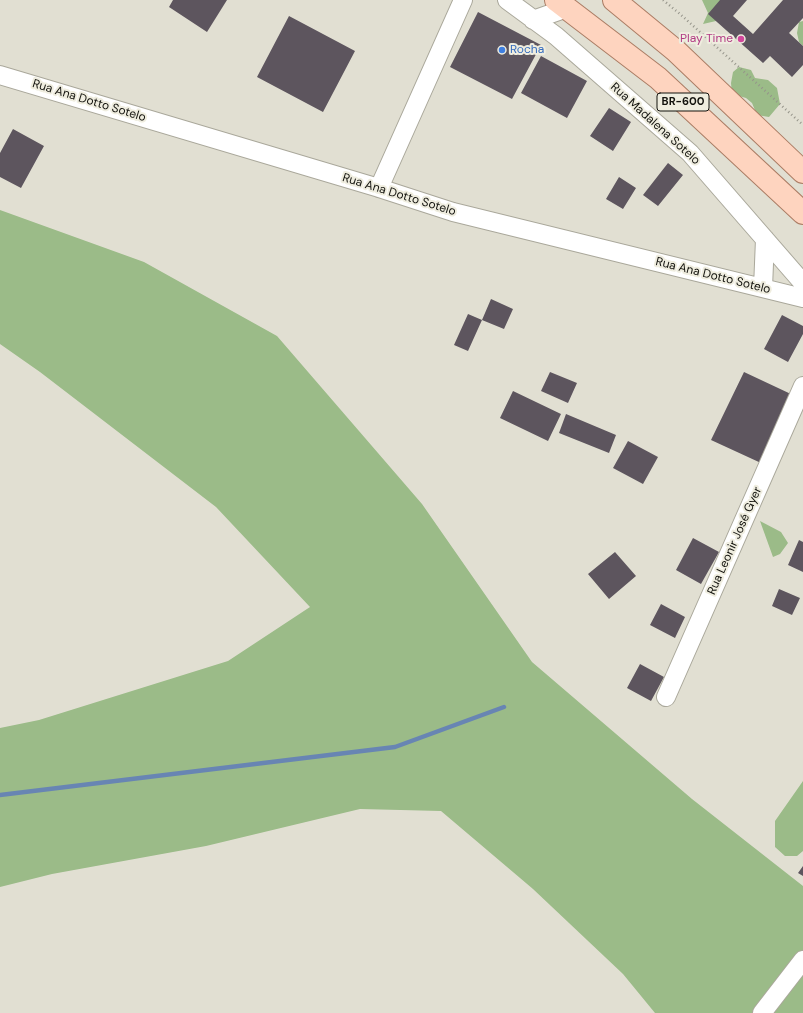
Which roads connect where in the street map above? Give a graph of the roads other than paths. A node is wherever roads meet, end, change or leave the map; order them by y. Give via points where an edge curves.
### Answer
1 (463, 0) edge
2 (506, 0) edge
3 (614, 0) edge
4 (561, 4) edge
5 (534, 20) junction
6 (0, 75) edge
7 (803, 172) edge
8 (379, 188) junction
9 (803, 213) edge
10 (765, 239) junction
11 (803, 283) edge
12 (763, 288) junction
13 (803, 298) edge
14 (803, 386) edge
15 (666, 697) dead end
16 (803, 960) edge
17 (762, 1013) edge

1 - 8 street
2 - 5 street, Rua Madalena Sotelo
3 - 7 main road, BR-600 via 676,51
4 - 5 street
4 - 9 main road, BR-600 via 658,78
5 - 10 street, Rua Madalena Sotelo via 556,36 690,153
6 - 8 street, Rua Ana Dotto Sotelo
8 - 12 street, Rua Ana Dotto Sotelo via 453,212
10 - 11 street, Rua Madalena Sotelo
10 - 12 street
12 - 13 street, Rua Ana Dotto Sotelo
14 - 15 street, Rua Leonir José Gyer
16 - 17 street

